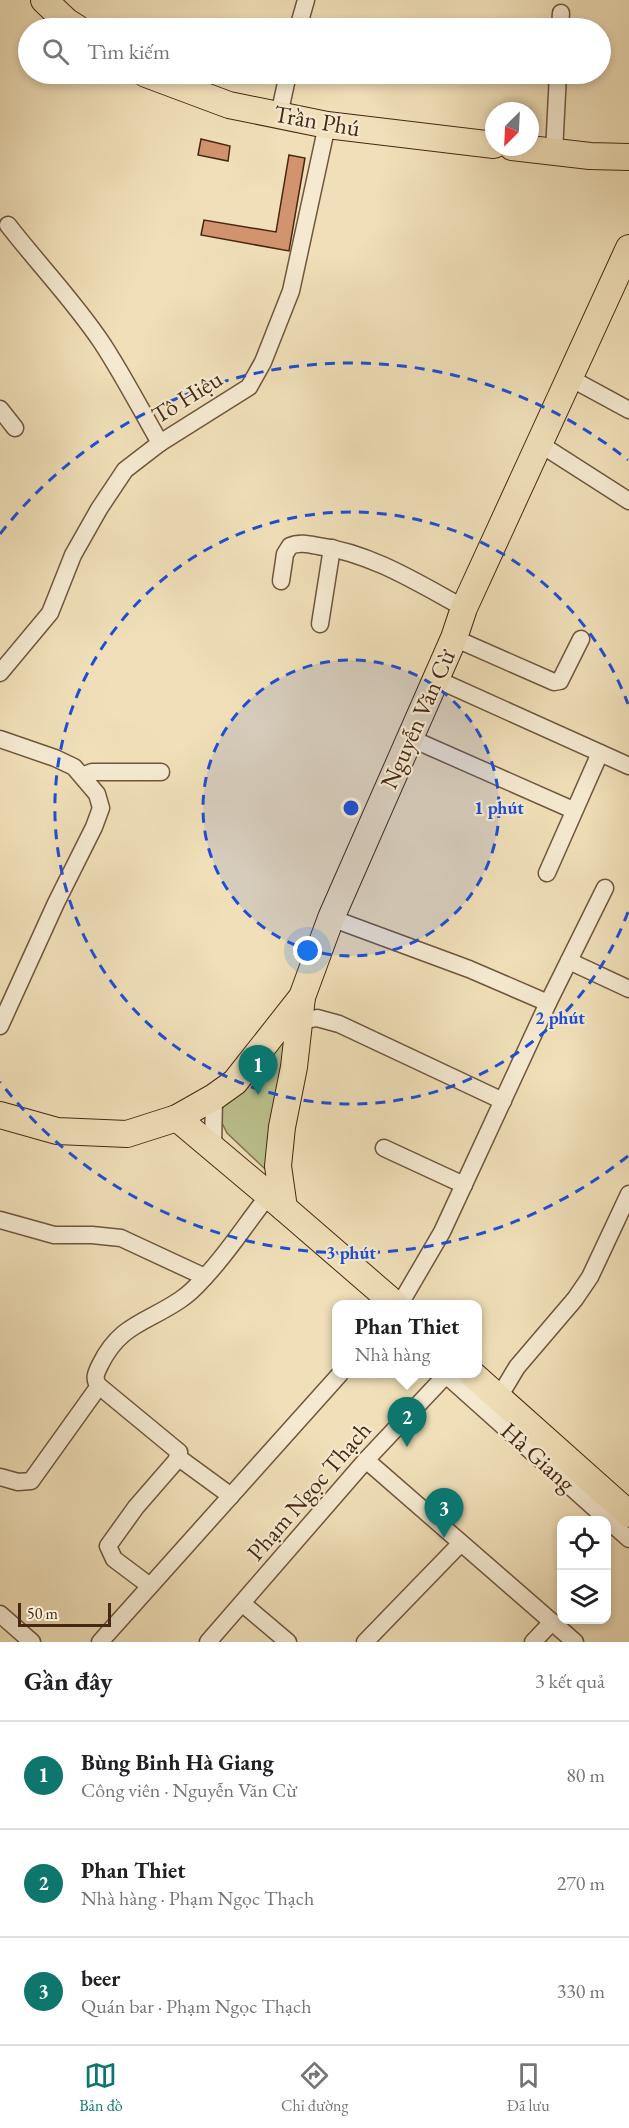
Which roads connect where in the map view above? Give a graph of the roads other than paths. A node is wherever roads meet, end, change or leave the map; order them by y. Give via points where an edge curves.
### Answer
1 (44, 0) edge
2 (306, 0) edge
3 (63, 18) edge
4 (301, 18) edge
5 (173, 84) edge
6 (286, 84) edge
7 (557, 84) edge
8 (279, 115) junction
9 (327, 125) junction
10 (485, 144) edge
11 (539, 150) edge
12 (554, 152) junction
13 (617, 157) edge
14 (629, 177) edge
15 (8, 225) dead end
16 (629, 248) edge
17 (570, 378) junction
18 (0, 409) edge
19 (629, 410) edge
20 (15, 428) dead end
21 (160, 443) junction
22 (540, 444) junction
23 (629, 501) edge
24 (332, 548) junction
25 (281, 581) dead end
26 (464, 608) junction
27 (320, 624) dead end
28 (454, 638) junction
29 (581, 639) dead end
30 (0, 673) edge
31 (436, 679) junction
32 (410, 738) junction
33 (0, 739) edge
34 (600, 753) junction
35 (629, 766) edge
36 (161, 772) dead end
37 (82, 776) junction
38 (573, 810) junction
39 (547, 873) dead end
40 (605, 888) dead end
41 (331, 918) junction
42 (569, 961) junction
43 (629, 989) edge
44 (548, 1003) junction
45 (301, 1009) junction
46 (0, 1026) edge
47 (214, 1097) junction
48 (502, 1101) junction
49 (0, 1115) edge
50 (177, 1118) junction
51 (213, 1147) junction
52 (384, 1148) dead end
53 (464, 1185) junction
54 (629, 1194) edge
55 (277, 1201) junction
56 (0, 1220) edge
57 (206, 1277) junction
58 (389, 1300) edge
59 (403, 1300) edge
60 (336, 1378) edge
61 (443, 1378) edge
62 (451, 1378) edge
63 (477, 1378) edge
64 (99, 1386) junction
65 (499, 1397) junction
66 (179, 1458) junction
67 (366, 1460) junction
68 (0, 1477) edge
69 (231, 1496) junction
70 (627, 1508) edge
71 (629, 1539) edge
72 (461, 1543) junction
73 (150, 1586) junction
74 (243, 1604) junction
75 (0, 1614) edge
76 (552, 1622) junction
77 (32, 1642) edge
78 (100, 1642) edge
79 (208, 1642) edge
80 (288, 1642) edge
81 (365, 1642) edge
82 (533, 1642) edge
83 (575, 1642) edge

1 - 3 highway
2 - 4 street
5 - 8 highway, Trần Phú via 229,105
6 - 8 street
7 - 12 street
8 - 9 highway, Trần Phú
9 - 10 highway, Trần Phú
9 - 21 street, Tô Hiệu via 291,291 263,362 249,387
11 - 12 highway
12 - 13 highway
13 - 14 highway
15 - 21 street via 103,344
16 - 17 highway, Nguyễn Văn Cừ
17 - 19 street
17 - 22 highway, Nguyễn Văn Cừ
18 - 20 street
21 - 30 street, Tô Hiệu via 125,470 73,555 50,614
22 - 23 street
22 - 26 highway, Nguyễn Văn Cừ
24 - 25 street via 290,546
24 - 26 street via 392,569
24 - 27 street
26 - 28 highway, Nguyễn Văn Cừ
28 - 29 street via 554,682 560,681
28 - 31 highway, Nguyễn Văn Cừ
31 - 32 highway, Nguyễn Văn Cừ
31 - 34 street
32 - 38 street
32 - 41 highway, Nguyễn Văn Cừ
33 - 37 street via 66,762
34 - 35 street
34 - 38 street
36 - 37 street via 93,772
37 - 46 street via 100,801 100,813
38 - 39 street
40 - 42 street
41 - 44 street
41 - 45 highway, Nguyễn Văn Cừ
42 - 43 street
42 - 44 street
44 - 48 street
45 - 47 highway, Nguyễn Văn Cừ via 235,1082
45 - 48 street
45 - 55 highway via 282,1127
47 - 50 highway, Nguyễn Văn Cừ
47 - 51 street
48 - 53 street
49 - 50 highway, Nguyễn Văn Cừ via 57,1131 128,1134
50 - 51 highway
51 - 55 highway
52 - 53 street
53 - 59 street
54 - 65 street via 585,1284 518,1367
55 - 57 street
55 - 58 highway
56 - 57 street via 54,1235 121,1238
57 - 64 street via 182,1299 134,1324 116,1340 96,1372
60 - 69 street
61 - 67 street, Phạm Ngọc Thạch
62 - 71 street, Hà Giang
63 - 65 highway, Hà Giang
64 - 66 street via 178,1448
64 - 68 street via 31,1481
65 - 70 highway, Hà Giang
66 - 69 street
66 - 73 street via 108,1545 114,1559
67 - 72 street
67 - 74 street, Phạm Ngọc Thạch
69 - 73 street
72 - 76 street
72 - 81 street
73 - 78 street
74 - 79 street, Phạm Ngọc Thạch
74 - 80 street
75 - 77 street
76 - 82 street
76 - 83 street

